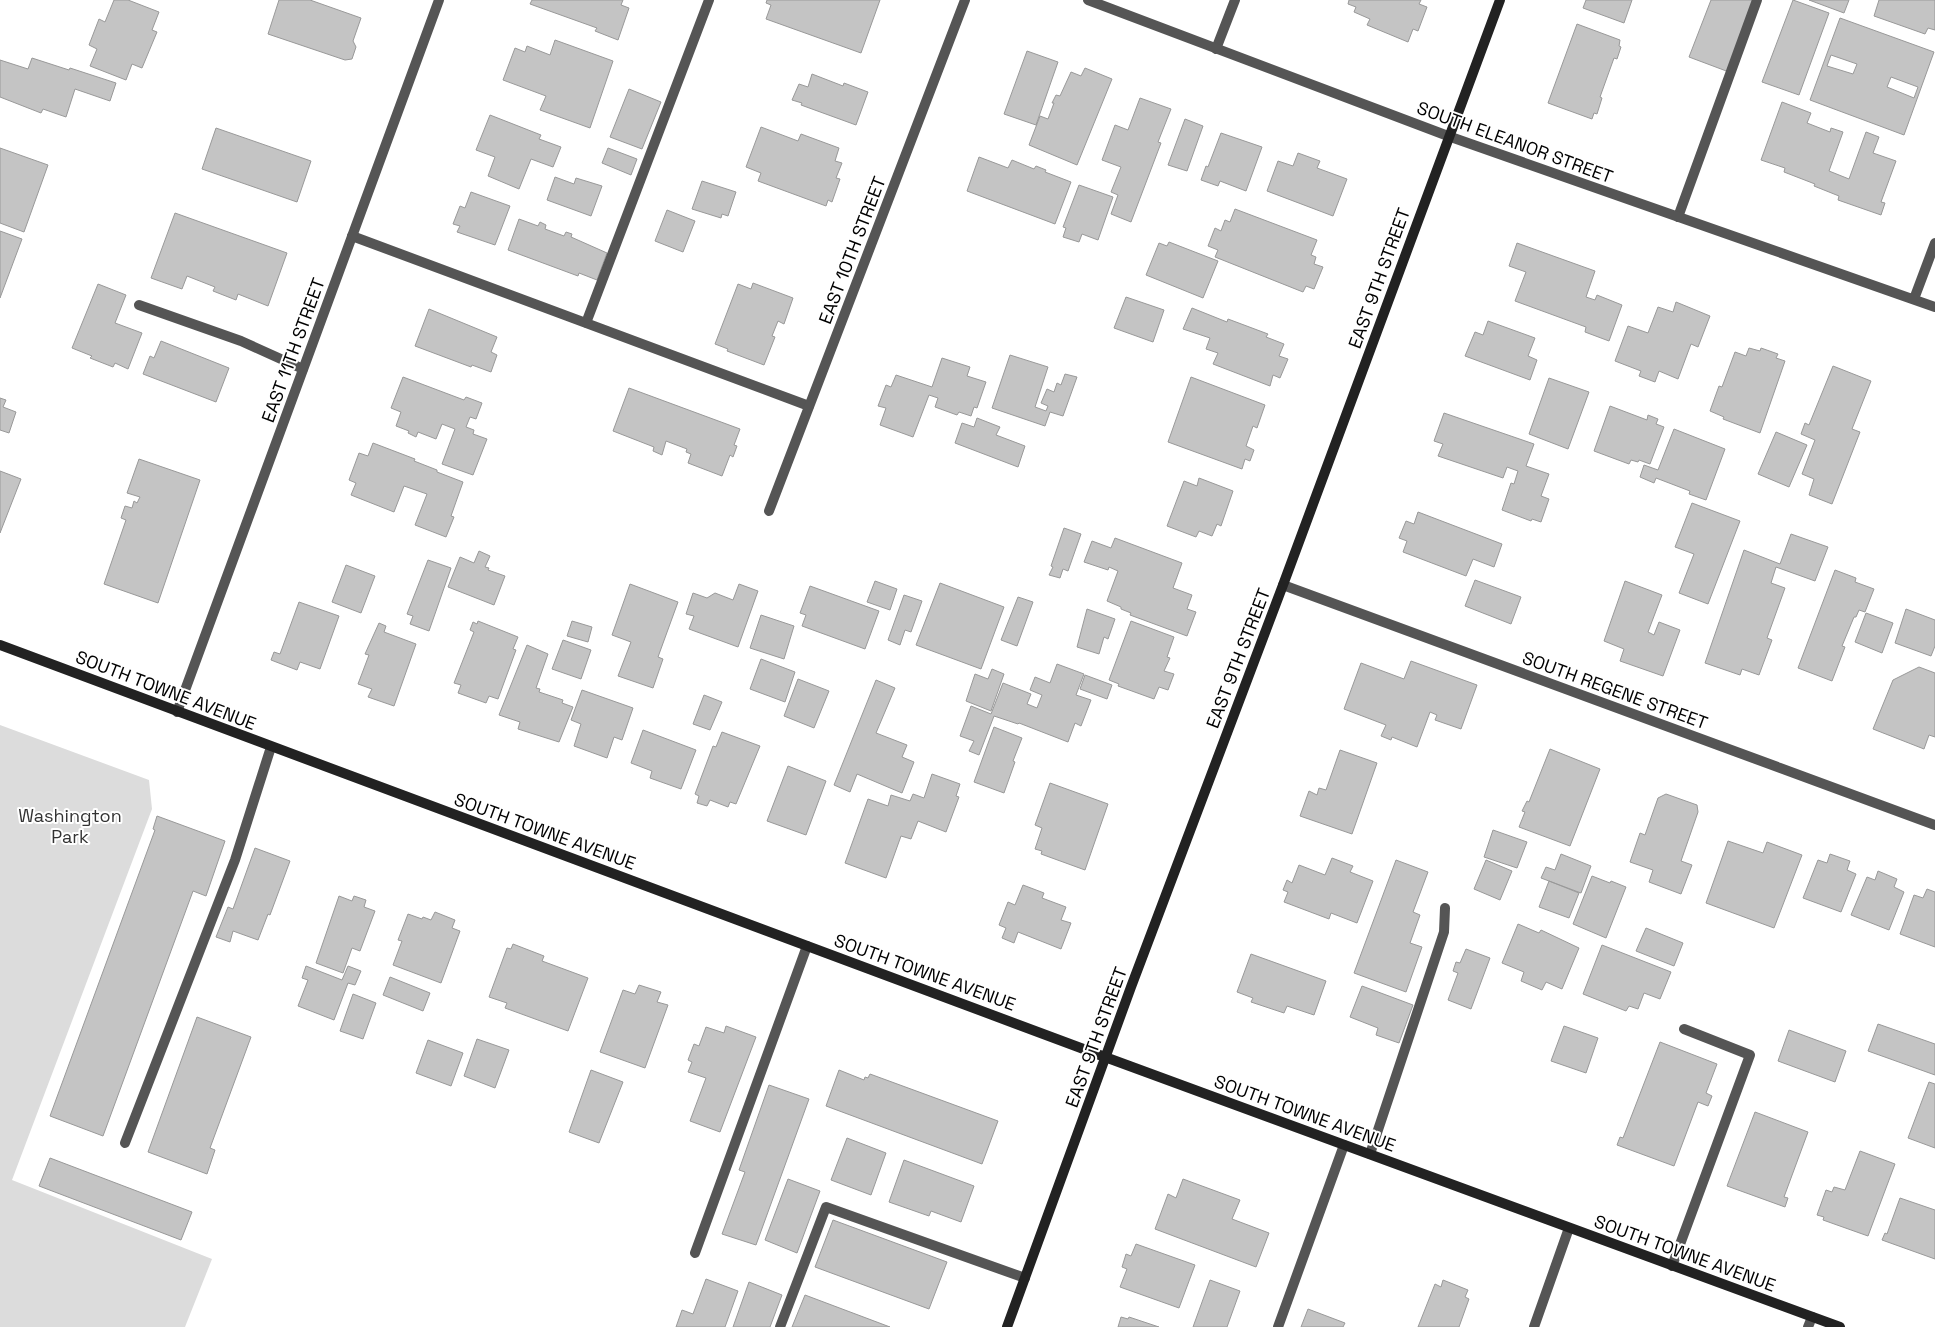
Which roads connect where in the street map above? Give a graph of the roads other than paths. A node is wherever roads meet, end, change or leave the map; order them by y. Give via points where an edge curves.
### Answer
1 (439, 0) edge
2 (709, 0) edge
3 (965, 0) edge
4 (1088, 0) edge
5 (1235, 0) edge
6 (1500, 0) edge
7 (1757, 0) edge
8 (1216, 48) junction
9 (1448, 136) junction
10 (1678, 217) junction
11 (352, 236) junction
12 (1935, 244) edge
13 (1914, 299) junction
14 (139, 305) dead end
15 (1935, 307) edge
16 (586, 323) junction
17 (303, 368) junction
18 (809, 406) junction
19 (769, 511) dead end
20 (1283, 585) junction
21 (0, 645) edge
22 (177, 712) junction
23 (272, 747) junction
24 (1935, 825) edge
25 (1445, 908) dead end
26 (807, 946) junction
27 (1684, 1029) dead end
28 (1105, 1057) junction
29 (125, 1144) dead end
30 (1344, 1145) junction
31 (1370, 1154) junction
32 (1569, 1228) junction
33 (695, 1253) dead end
34 (1672, 1266) junction
35 (1025, 1278) junction
36 (1810, 1322) edge
37 (780, 1327) edge
38 (1007, 1327) edge
39 (1278, 1327) edge
40 (1534, 1327) edge
41 (1840, 1327) edge

1 - 11 street, EAST 11TH STREET
2 - 16 street
3 - 18 street, EAST 10TH STREET
4 - 8 street, SOUTH ELEANOR STREET
5 - 8 street
6 - 9 street, EAST 9TH STREET
7 - 10 street
8 - 9 street, SOUTH ELEANOR STREET
9 - 10 street, SOUTH ELEANOR STREET
9 - 20 street, EAST 9TH STREET
10 - 13 street, SOUTH ELEANOR STREET
11 - 16 street
11 - 17 street, EAST 11TH STREET
12 - 13 street
13 - 15 street, SOUTH ELEANOR STREET
14 - 17 street via 241,341
16 - 18 street
17 - 22 street, EAST 11TH STREET
18 - 19 street, EAST 10TH STREET
20 - 24 street, SOUTH REGENE STREET
20 - 28 street, EAST 9TH STREET
21 - 22 street, SOUTH TOWNE AVENUE
22 - 23 street, SOUTH TOWNE AVENUE
23 - 26 street, SOUTH TOWNE AVENUE
23 - 29 street via 235,860
25 - 31 street via 1444,932
26 - 28 street, SOUTH TOWNE AVENUE
26 - 33 street
27 - 34 street via 1750,1055
28 - 30 street, SOUTH TOWNE AVENUE
28 - 35 street, EAST 9TH STREET
30 - 31 street, SOUTH TOWNE AVENUE
30 - 39 street
31 - 32 street, SOUTH TOWNE AVENUE
32 - 34 street, SOUTH TOWNE AVENUE
32 - 40 street
34 - 36 street, SOUTH TOWNE AVENUE
35 - 37 street via 826,1207
35 - 38 street, EAST 9TH STREET
36 - 41 street, SOUTH TOWNE AVENUE

